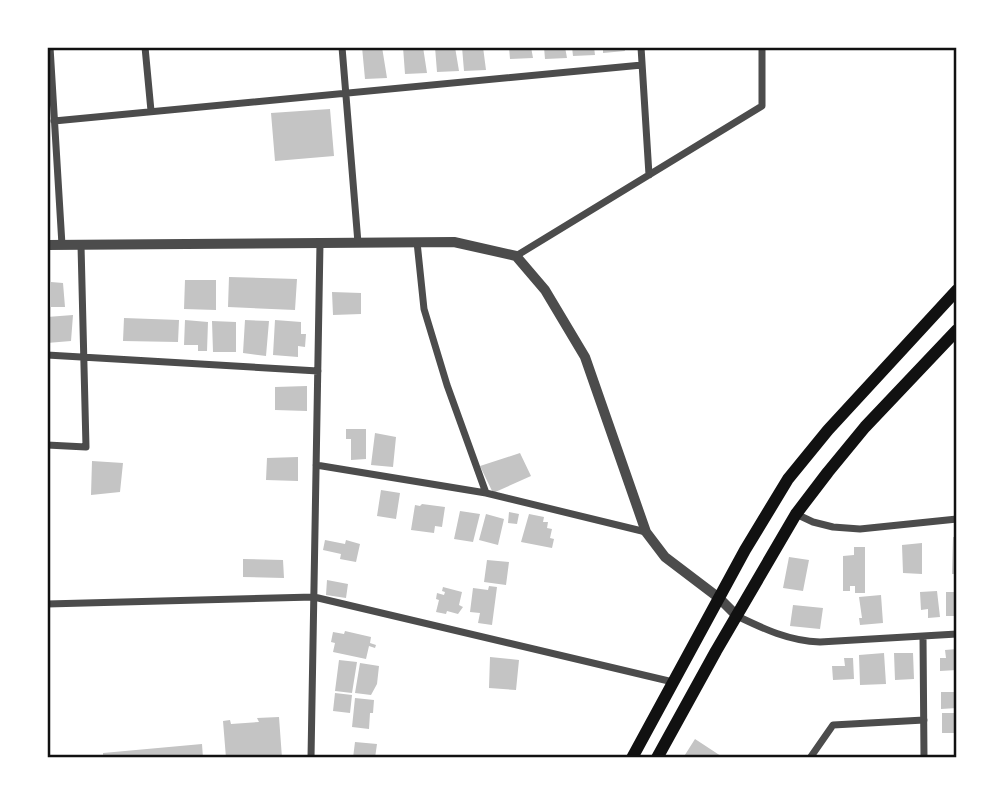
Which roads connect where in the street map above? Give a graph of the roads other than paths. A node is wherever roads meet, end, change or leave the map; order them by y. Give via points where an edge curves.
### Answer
1 (50, 47) edge
2 (145, 47) edge
3 (342, 47) edge
4 (641, 47) edge
5 (762, 47) edge
6 (642, 65) junction
7 (346, 93) junction
8 (151, 111) junction
9 (54, 121) junction
10 (649, 175) junction
11 (417, 242) junction
12 (320, 243) junction
13 (358, 243) junction
14 (47, 245) edge
15 (62, 245) junction
16 (81, 245) junction
17 (516, 256) junction
18 (957, 290) edge
19 (957, 330) edge
20 (47, 355) edge
21 (84, 356) junction
22 (318, 372) junction
23 (47, 445) edge
24 (316, 465) junction
25 (486, 493) junction
26 (796, 514) junction
27 (957, 519) edge
28 (646, 532) junction
29 (314, 597) junction
30 (719, 598) junction
31 (47, 604) edge
32 (737, 616) junction
33 (957, 634) edge
34 (923, 636) junction
35 (673, 682) junction
36 (924, 720) junction
37 (311, 758) edge
38 (632, 758) edge
39 (657, 758) edge
40 (810, 758) edge
41 (924, 758) edge

1 - 9 street
2 - 8 street
3 - 7 street
4 - 6 street
5 - 10 street via 762,106
6 - 7 street
6 - 10 street
7 - 8 street
7 - 13 street
8 - 9 street
9 - 15 street
10 - 17 street
11 - 13 street
11 - 17 street via 454,242
11 - 25 street via 424,309
12 - 13 street
12 - 16 street
12 - 22 street
14 - 15 street
15 - 16 street
16 - 21 street
17 - 28 street via 545,290 585,357
18 - 30 main road via 828,430 789,480
19 - 26 main road via 866,427
20 - 21 street
21 - 22 street
21 - 23 street via 86,447
22 - 24 street
24 - 25 street
24 - 29 street
25 - 28 street
26 - 27 street via 832,527 860,528
26 - 32 main road
28 - 30 street via 665,557
29 - 31 street
29 - 35 street
29 - 37 street
30 - 32 street
30 - 35 main road
32 - 34 street via 801,641
32 - 39 main road
33 - 34 street
34 - 36 street
35 - 38 main road
36 - 40 street via 833,725
36 - 41 street

